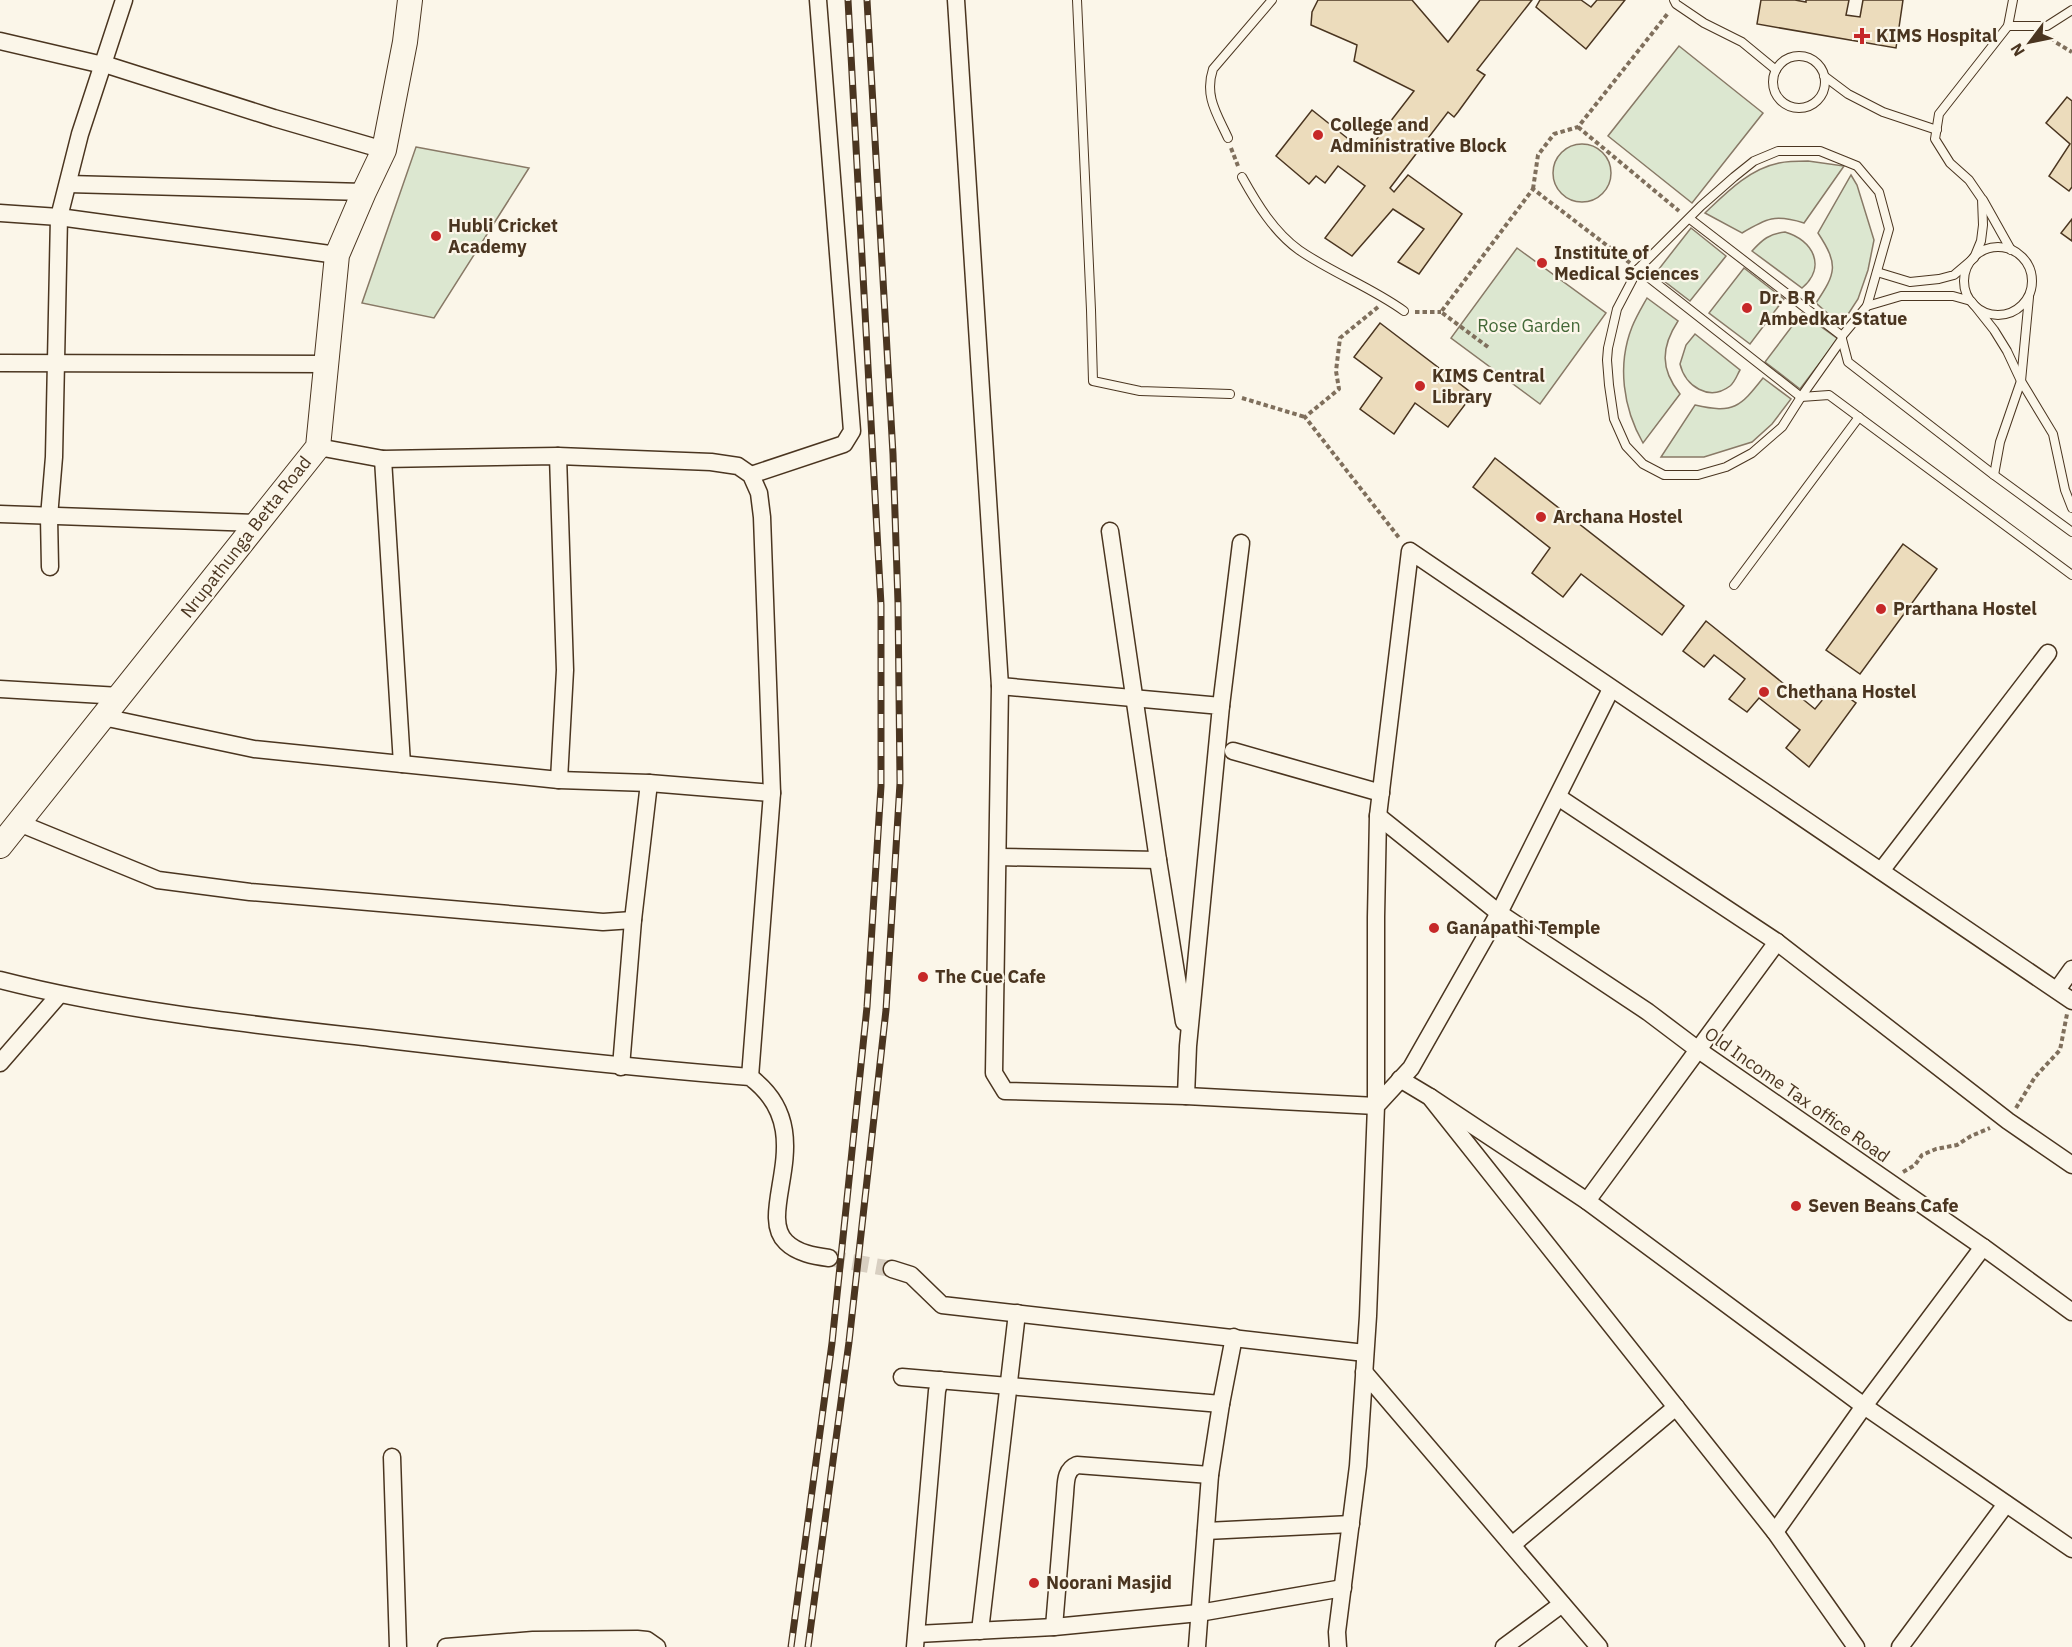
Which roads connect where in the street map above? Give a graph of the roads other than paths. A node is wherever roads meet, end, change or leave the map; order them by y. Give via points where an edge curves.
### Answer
1 (124, 0) edge
2 (410, 0) edge
3 (818, 0) edge
4 (956, 0) edge
5 (1077, 0) edge
6 (1272, 0) edge
7 (2013, 0) edge
8 (1675, 2) edge
9 (2072, 10) edge
10 (2008, 26) junction
11 (0, 40) edge
12 (103, 65) junction
13 (1776, 70) junction
14 (1824, 76) junction
15 (1937, 130) junction
16 (1227, 138) road end
17 (384, 150) junction
18 (1242, 177) road end
19 (68, 184) junction
20 (364, 192) junction
21 (1982, 199) junction
22 (0, 213) edge
23 (59, 218) junction
24 (1690, 219) junction
25 (2011, 250) junction
26 (337, 255) junction
27 (1974, 258) junction
28 (1638, 269) junction
29 (1878, 272) junction
30 (2030, 295) junction
31 (1971, 301) junction
32 (1867, 306) junction
33 (1404, 311) road end
34 (1842, 337) junction
35 (0, 363) edge
36 (326, 364) junction
37 (54, 365) junction
38 (2021, 381) junction
39 (1230, 394) road end
40 (1801, 397) junction
41 (1858, 417) junction
42 (318, 447) junction
43 (558, 456) junction
44 (383, 459) junction
45 (752, 475) junction
46 (1994, 475) junction
47 (2072, 508) edge
48 (0, 514) edge
49 (49, 517) junction
50 (258, 522) junction
51 (1110, 531) dead end
52 (2072, 532) edge
53 (1241, 543) dead end
54 (50, 567) dead end
55 (2072, 574) edge
56 (1734, 585) dead end
57 (2048, 653) dead end
58 (1000, 686) junction
59 (0, 689) edge
60 (1611, 689) junction
61 (120, 696) junction
62 (1134, 697) junction
63 (1221, 706) junction
64 (103, 717) junction
65 (1233, 751) dead end
66 (402, 764) junction
67 (559, 780) junction
68 (649, 783) junction
69 (772, 793) junction
70 (1381, 793) junction
71 (1558, 796) junction
72 (1378, 816) junction
73 (19, 823) junction
74 (0, 846) edge
75 (998, 857) junction
76 (1158, 860) junction
77 (1881, 871) junction
78 (1498, 914) junction
79 (633, 920) junction
80 (1777, 942) junction
81 (2072, 969) edge
82 (0, 980) edge
83 (2057, 990) junction
84 (59, 995) junction
85 (2072, 1001) edge
86 (1188, 1046) junction
87 (1696, 1049) junction
88 (0, 1063) edge
89 (621, 1066) junction
90 (750, 1077) junction
91 (1400, 1079) junction
92 (1186, 1096) junction
93 (1430, 1097) junction
94 (1376, 1106) junction
95 (2072, 1165) edge
96 (1587, 1201) junction
97 (1983, 1247) junction
98 (829, 1258) tunnel mouth
99 (892, 1269) tunnel mouth
100 (2072, 1312) edge
101 (1017, 1313) junction
102 (1234, 1337) junction
103 (1365, 1353) junction
104 (1364, 1372) junction
105 (902, 1377) dead end
106 (940, 1380) junction
107 (1009, 1386) junction
108 (1221, 1404) junction
109 (1676, 1407) junction
110 (1864, 1407) junction
111 (392, 1457) dead end
112 (1210, 1475) junction
113 (2006, 1504) junction
114 (1351, 1524) junction
115 (1206, 1531) junction
116 (1775, 1532) junction
117 (1512, 1545) junction
118 (2072, 1550) edge
119 (1343, 1588) junction
120 (1562, 1604) junction
121 (1199, 1613) junction
122 (1054, 1626) junction
123 (980, 1631) junction
124 (1337, 1640) edge
125 (916, 1641) edge
126 (533, 1643) edge
127 (398, 1647) edge
128 (446, 1647) edge
129 (657, 1647) edge
130 (1197, 1647) edge
131 (1351, 1647) edge
132 (1504, 1647) edge
133 (1599, 1647) edge
134 (1856, 1647) edge
135 (1900, 1647) edge

1 - 12 street
2 - 17 street, Nrupathunga Betta Road
3 - 45 street via 852,431 844,444
4 - 58 street
5 - 39 lane via 1093,381 1140,391
6 - 16 lane via 1211,75 1210,99
7 - 10 lane
8 - 13 lane via 1704,23 1742,42
9 - 10 lane via 2047,26
10 - 15 lane via 1939,114
11 - 12 street
12 - 17 street
12 - 19 street
13 - 14 lane via 1783,61 1807,57
13 - 14 lane via 1776,96 1799,109 1816,102 1823,91
14 - 15 lane via 1883,112
15 - 21 lane via 1935,139 1950,163
17 - 20 street, Nrupathunga Betta Road
18 - 33 lane via 1274,227 1299,249
19 - 20 street
19 - 23 street
20 - 26 street, Nrupathunga Betta Road
21 - 25 lane
21 - 27 lane via 1981,241
22 - 23 street
23 - 26 street
23 - 37 street
24 - 28 lane
24 - 29 lane via 1754,161 1778,151 1820,151 1857,166 1879,192 1889,229
24 - 34 lane
25 - 27 lane via 1993,248
25 - 30 lane via 2029,267
26 - 36 street, Nrupathunga Betta Road
27 - 29 lane via 1954,275 1939,279 1910,282
27 - 31 lane via 1964,281
28 - 40 lane
28 - 40 lane via 1617,309 1606,360 1614,419 1626,446 1643,464 1665,475 1698,475 1726,467 1752,453 1782,428
29 - 32 lane
30 - 31 lane via 2011,313 1999,315 1980,310
30 - 38 lane
31 - 32 lane via 1953,296 1901,296
31 - 38 lane via 1994,330
32 - 34 lane
34 - 40 lane
34 - 46 lane via 1848,363
35 - 37 street
36 - 37 street
36 - 42 street, Nrupathunga Betta Road
37 - 49 street via 54,457
38 - 46 lane via 2000,442
38 - 47 lane via 2054,434
40 - 41 lane via 1829,395
41 - 55 lane
41 - 56 lane
42 - 44 street
42 - 50 street, Nrupathunga Betta Road
43 - 44 street
43 - 45 street via 711,462 738,466
43 - 67 street via 565,670
44 - 66 street
45 - 69 street via 762,517
46 - 52 lane
48 - 49 street
49 - 50 street
49 - 54 street
50 - 61 street, Nrupathunga Betta Road
51 - 62 street
53 - 63 street
57 - 77 street
58 - 62 street
58 - 75 street
59 - 61 street
60 - 70 street via 1410,551
60 - 71 street
60 - 77 street
61 - 64 street, Nrupathunga Betta Road
62 - 63 street
62 - 76 street
63 - 86 street
64 - 66 street via 254,749
64 - 73 street, Nrupathunga Betta Road
65 - 70 street
66 - 67 street
67 - 68 street
68 - 69 street
68 - 79 street
69 - 90 street
70 - 72 street
71 - 78 street
71 - 80 street
72 - 78 street, Old Income Tax office Road
72 - 94 street
73 - 74 street, Nrupathunga Betta Road
73 - 79 street via 158,880 250,892 603,922
75 - 76 street
75 - 92 street via 994,1073 1005,1091
76 - 86 street
77 - 83 street
78 - 87 street, Old Income Tax office Road via 1648,1012
78 - 91 street via 1411,1068
79 - 89 street
80 - 87 street
80 - 95 street via 2008,1121
81 - 83 street
82 - 84 street
83 - 85 street
84 - 88 street
84 - 89 street via 242,1024
86 - 92 street
87 - 96 street
87 - 97 street, Old Income Tax office Road
89 - 90 street
90 - 98 street via 764,1087 784,1126 786,1149 778,1204 780,1232 786,1242 800,1251
91 - 93 street
91 - 94 street
92 - 94 street
93 - 96 street
93 - 109 street
94 - 103 street
96 - 110 street
97 - 100 street, Old Income Tax office Road
97 - 110 street
99 - 101 street via 911,1275 942,1305
101 - 102 street
101 - 107 street
102 - 103 street
102 - 108 street
103 - 104 street
104 - 114 street
104 - 117 street
105 - 106 street
106 - 107 street
106 - 125 street
107 - 108 street
107 - 123 street
108 - 112 street
109 - 116 street
109 - 117 street
110 - 113 street
110 - 116 street
111 - 127 street
112 - 115 street
112 - 122 street via 1077,1465 1071,1468 1065,1494
113 - 118 street
113 - 135 street
114 - 115 street
114 - 119 street
115 - 121 street
116 - 134 street
117 - 120 street
119 - 121 street
119 - 124 street
120 - 132 street
120 - 133 street
121 - 122 street
121 - 130 street
122 - 123 street
123 - 125 street
124 - 131 street
126 - 128 street
126 - 129 street via 637,1639

